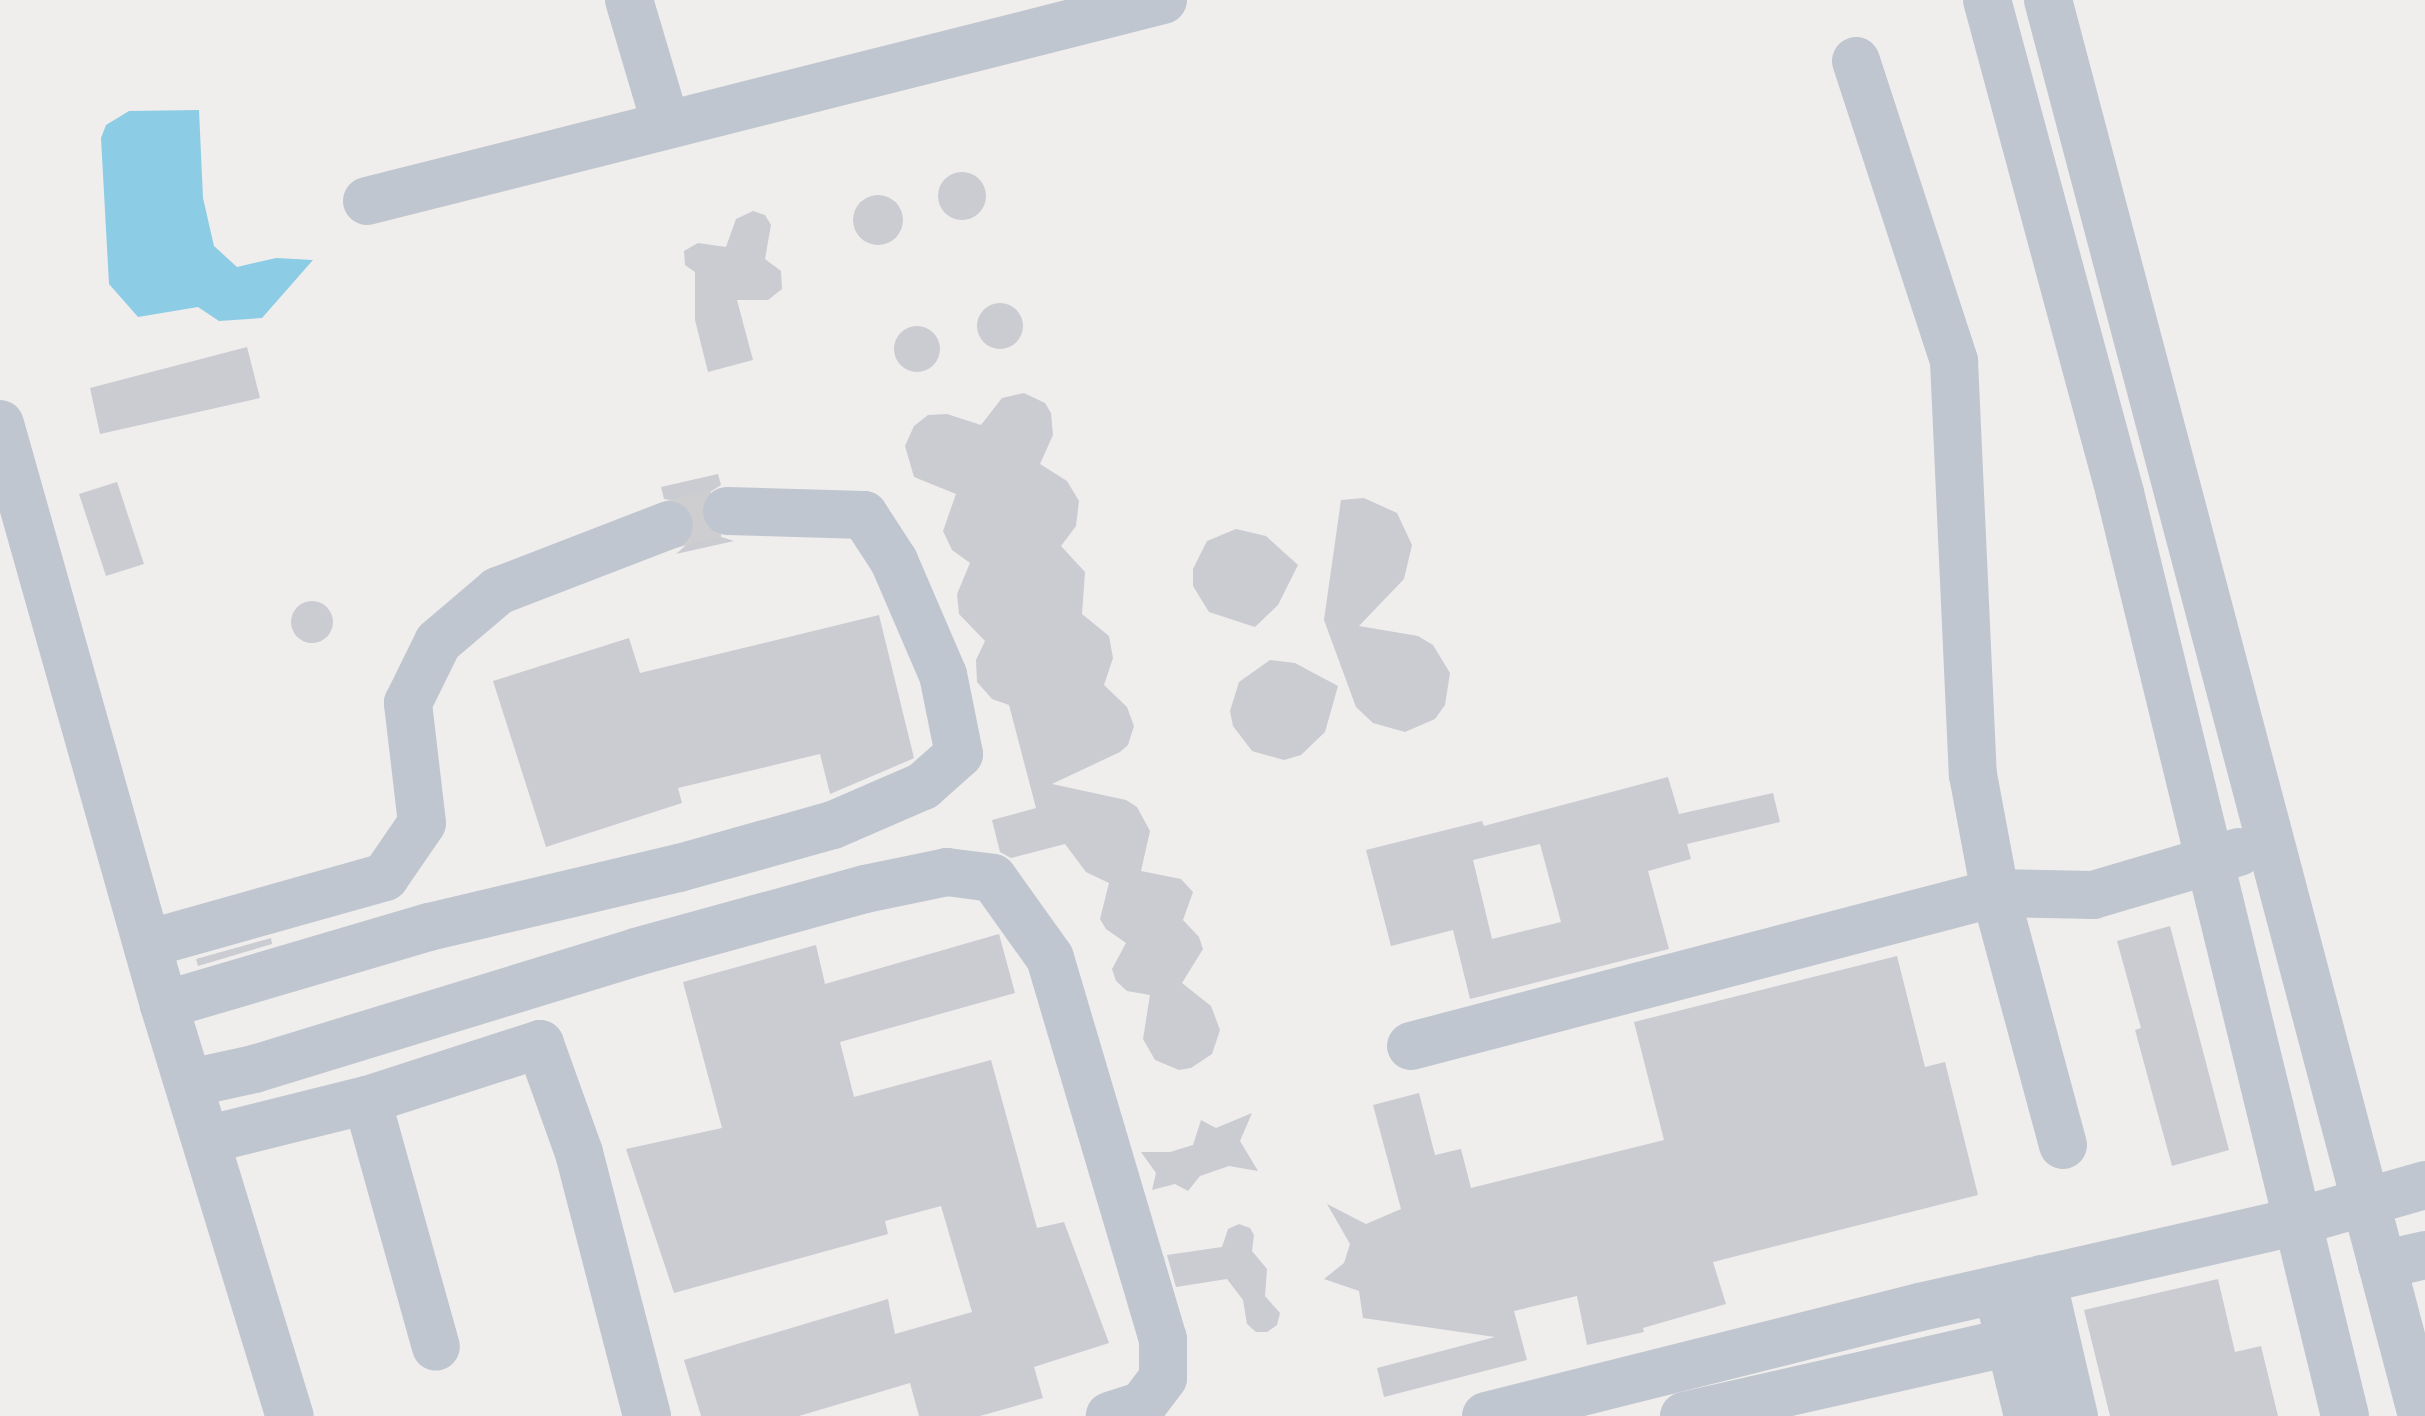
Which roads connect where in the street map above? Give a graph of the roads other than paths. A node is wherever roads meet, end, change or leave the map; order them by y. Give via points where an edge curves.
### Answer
1 (629, 0) edge
2 (1162, 0) edge
3 (1986, 0) edge
4 (2048, 0) edge
5 (1856, 61) dead end
6 (666, 126) junction
7 (2090, 156) junction
8 (2030, 169) junction
9 (367, 200) dead end
10 (0, 424) edge
11 (2176, 478) junction
12 (2120, 493) junction
13 (727, 510) tunnel mouth
14 (670, 526) tunnel mouth
15 (2271, 841) junction
16 (2210, 862) junction
17 (1995, 893) junction
18 (148, 944) junction
19 (519, 992) junction
20 (164, 1005) junction
21 (540, 1044) junction
22 (1411, 1046) dead end
23 (190, 1083) junction
24 (368, 1100) junction
25 (206, 1140) junction
26 (2063, 1145) dead end
27 (2425, 1185) edge
28 (2367, 1200) junction
29 (2299, 1221) junction
30 (2404, 1260) edge
31 (2020, 1284) junction
32 (2009, 1342) junction
33 (436, 1347) dead end
34 (290, 1416) edge
35 (647, 1416) edge
36 (1110, 1416) edge
37 (1486, 1416) edge
38 (1684, 1416) edge
39 (2028, 1416) edge
40 (2074, 1416) edge
41 (2345, 1416) edge
42 (2422, 1416) edge

1 - 6 lane
2 - 6 lane
3 - 8 lane
4 - 7 lane
5 - 17 lane via 1954,361 1973,775
6 - 9 lane
7 - 8 lane
7 - 11 lane
8 - 12 lane
10 - 18 lane
11 - 12 lane
11 - 15 lane
12 - 16 lane
13 - 20 lane via 864,514 894,561 944,675 958,754 923,786 833,825 429,927
14 - 18 lane via 498,592 438,642 408,702 422,823 386,878
15 - 16 lane
15 - 28 lane
16 - 17 lane via 2092,895
16 - 29 lane
17 - 22 lane
17 - 26 lane
18 - 20 lane
19 - 21 lane
19 - 23 lane
19 - 36 lane via 865,889 947,872 994,878 1050,958 1163,1339 1163,1378 1142,1404
20 - 23 lane
21 - 24 lane
21 - 35 lane via 580,1153
23 - 25 lane
24 - 25 lane
24 - 33 lane
25 - 34 lane
27 - 28 lane
28 - 29 lane
28 - 30 lane
29 - 31 lane
29 - 41 lane
30 - 42 lane
31 - 32 lane
31 - 37 lane
31 - 40 lane
32 - 38 lane
32 - 39 lane

